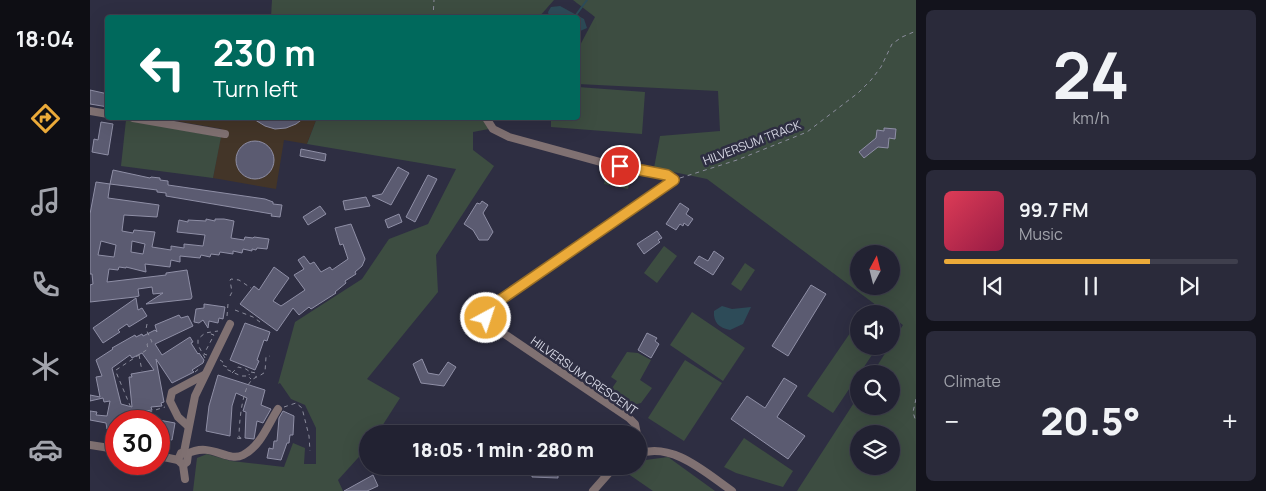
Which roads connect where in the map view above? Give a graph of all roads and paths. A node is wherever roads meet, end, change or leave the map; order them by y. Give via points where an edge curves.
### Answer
1 (434, 0) edge
2 (433, 15) edge
3 (916, 31) edge
4 (90, 111) edge
5 (105, 114) edge
6 (162, 120) edge
7 (487, 120) edge
8 (176, 121) edge
9 (225, 134) dead end
10 (674, 180) junction
11 (251, 288) dead end
12 (230, 296) dead end
13 (228, 304) dead end
14 (235, 310) dead end
15 (228, 323) joint
16 (147, 324) dead end
17 (259, 325) dead end
18 (223, 328) dead end
19 (211, 332) junction
20 (204, 354) junction
21 (139, 355) junction
22 (270, 356) dead end
23 (208, 358) dead end
24 (217, 359) dead end
25 (206, 363) dead end
26 (203, 370) junction
27 (142, 371) dead end
28 (250, 372) junction
29 (232, 373) junction
30 (248, 376) junction
31 (192, 377) dead end
32 (256, 377) junction
33 (251, 380) junction
34 (916, 399) edge
35 (166, 403) dead end
36 (278, 409) joint
37 (916, 422) edge
38 (635, 425) edge
39 (188, 426) junction
40 (236, 438) dead end
41 (90, 445) edge
42 (105, 447) edge
43 (310, 451) dead end
44 (186, 453) junction
45 (647, 453) edge
46 (170, 459) edge
47 (180, 462) junction
48 (607, 475) edge
49 (185, 480) dead end
50 (593, 491) edge
51 (732, 491) edge

1 - 2 path
3 - 10 path, HILVERSUM TRACK via 892,44 871,80 807,132 737,160
4 - 5 street
6 - 8 street
7 - 10 street via 492,129 509,137 604,164 667,175
8 - 9 street
10 - 38 street, HILVERSUM CRESCENT via 493,305 486,318 494,327
11 - 12 path via 232,278
13 - 15 path
14 - 17 path via 253,317 260,322
15 - 26 street
16 - 21 path via 152,342
18 - 19 path
19 - 20 path via 214,335
19 - 20 path via 204,332 198,339
20 - 23 path
20 - 25 path
21 - 27 path
21 - 35 path via 116,370 131,412 145,419 148,412 162,409
22 - 32 path via 266,357 265,372
24 - 29 path
26 - 31 path via 196,370
26 - 39 street
26 - 39 street via 172,392 170,401 178,418
28 - 29 path via 238,367
28 - 30 path
28 - 32 path
29 - 30 path
30 - 33 path
32 - 33 path
33 - 40 path via 239,424 239,437 243,439
34 - 37 path via 913,412
36 - 43 path via 296,404 302,408
36 - 44 street via 259,440 243,455 228,456 214,450
39 - 44 street
41 - 42 street
44 - 47 street via 181,453
45 - 51 street via 666,452 682,458
46 - 47 street
47 - 49 street
48 - 50 street

